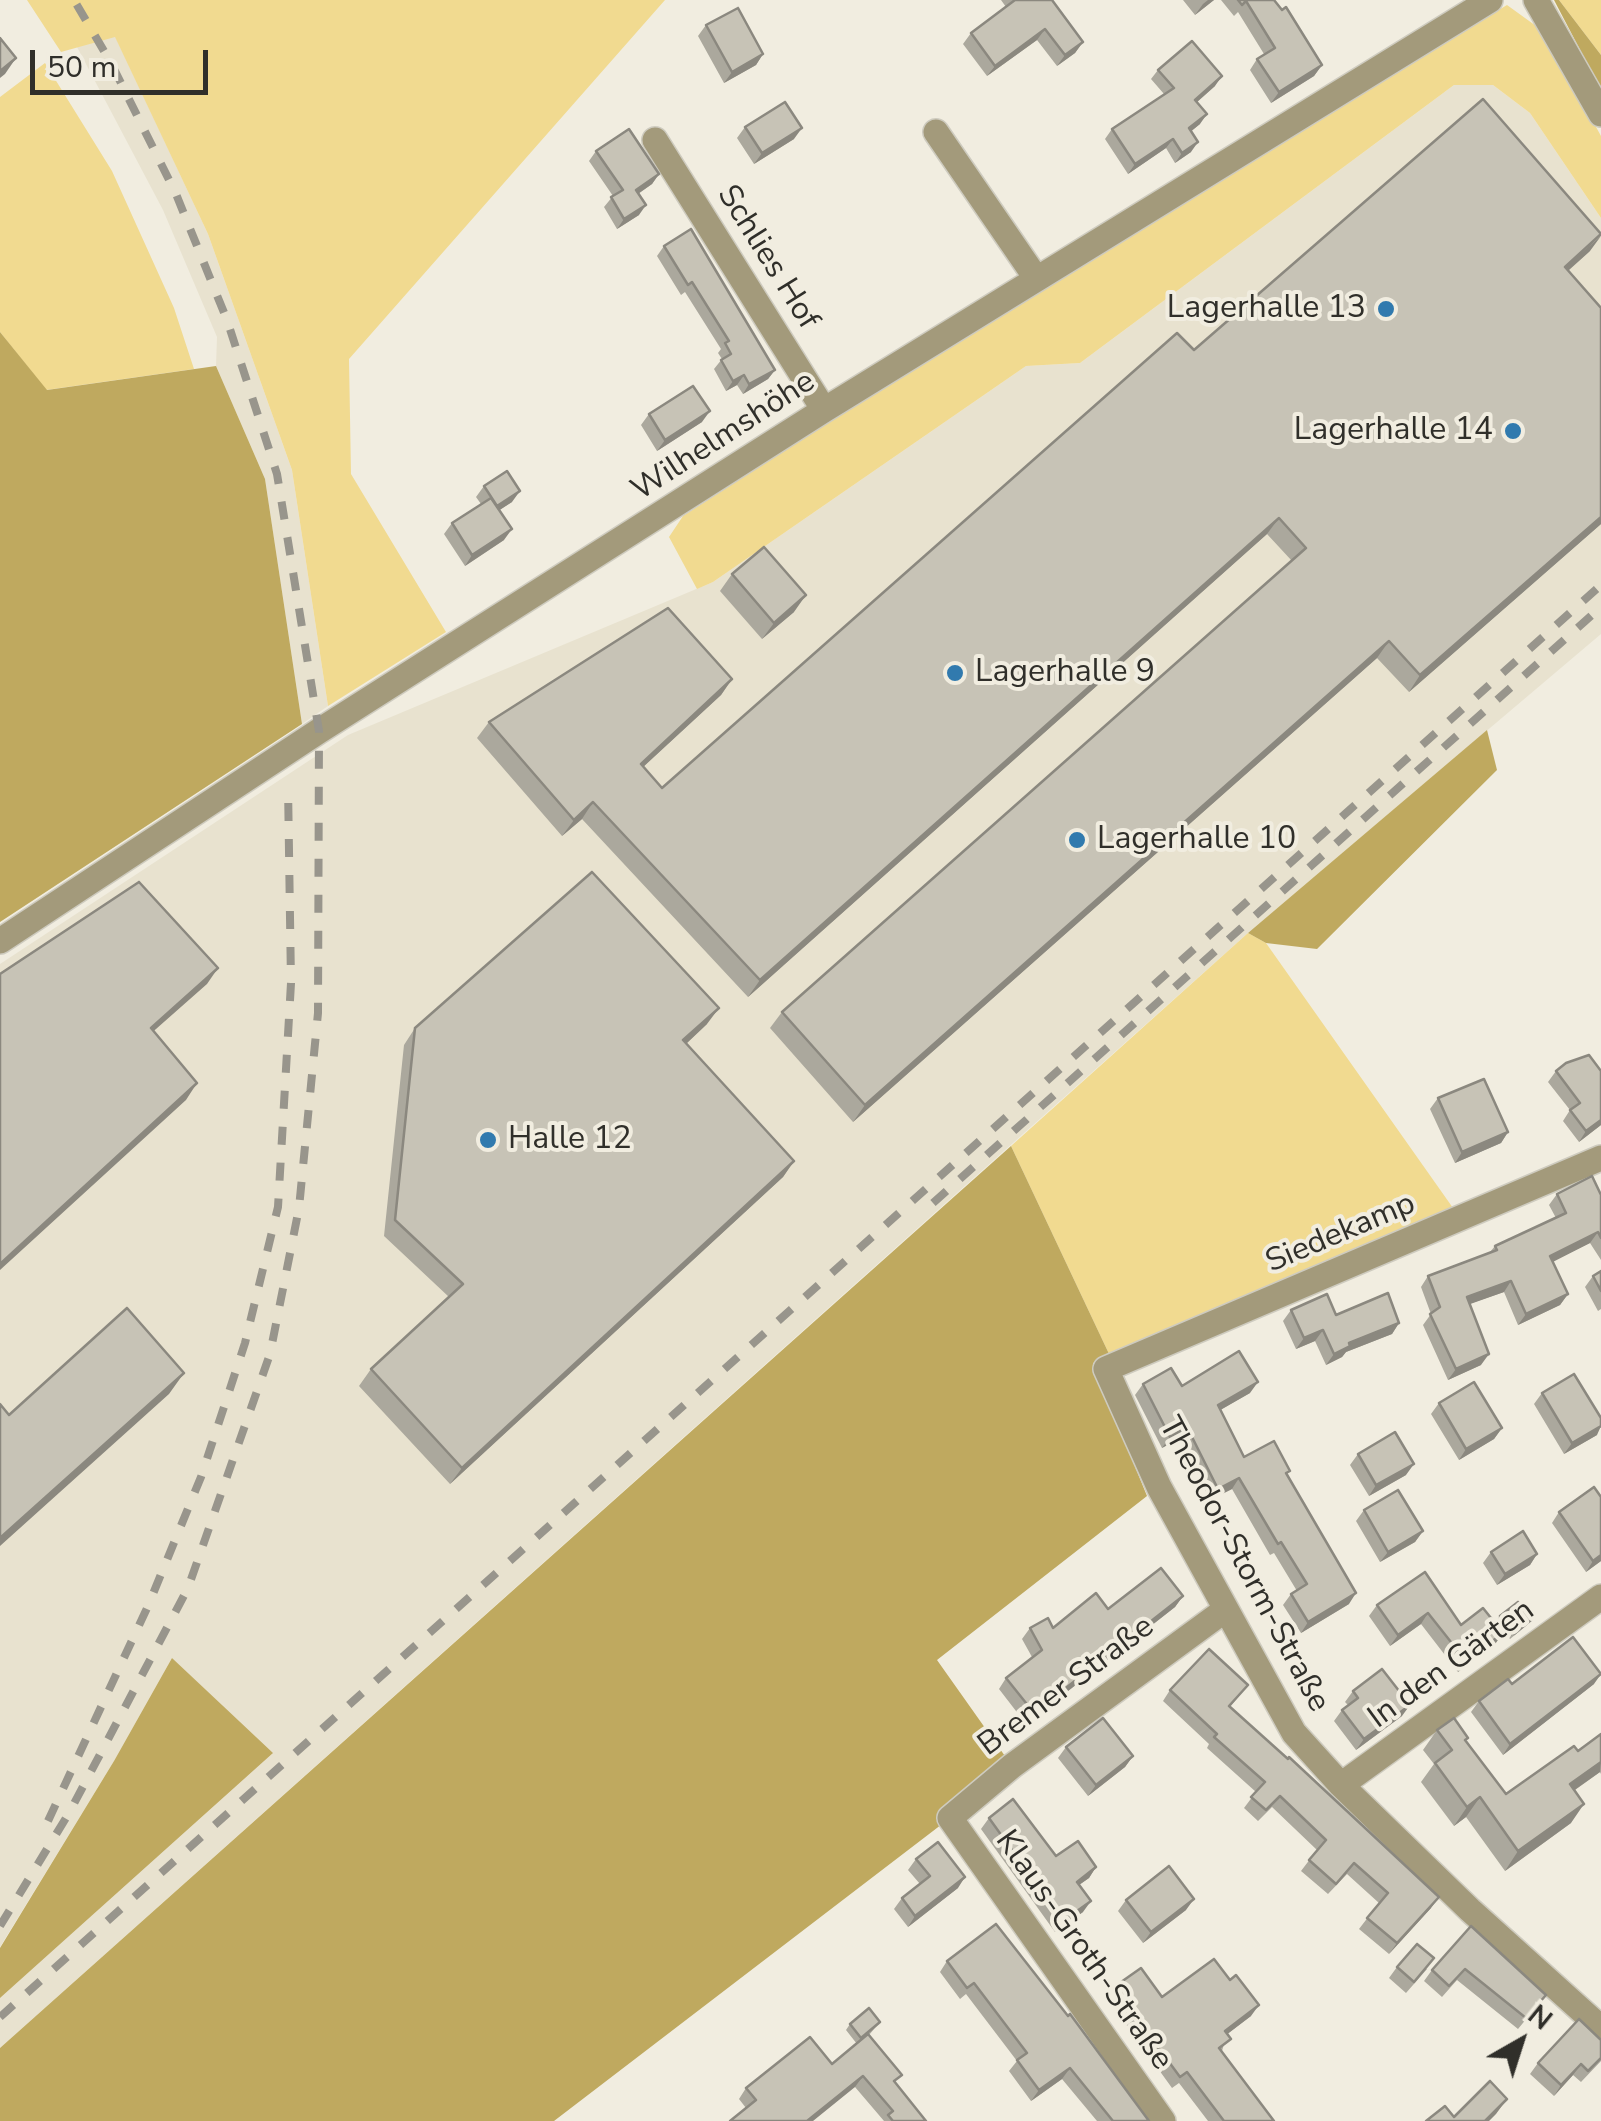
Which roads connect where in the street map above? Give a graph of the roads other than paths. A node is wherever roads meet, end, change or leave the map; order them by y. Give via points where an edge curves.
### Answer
1 (1490, 0) edge
2 (1536, 0) edge
3 (1601, 114) edge
4 (936, 132) dead end
5 (655, 140) dead end
6 (1036, 278) junction
7 (824, 410) junction
8 (0, 941) edge
9 (1599, 1163) edge
10 (1106, 1369) joint
11 (1601, 1597) edge
12 (1225, 1610) junction
13 (1341, 1785) junction
14 (950, 1818) joint
15 (1601, 2028) edge
16 (1164, 2121) edge

1 - 6 street, Wilhelmshöhe
2 - 3 street
4 - 6 street
5 - 7 street, Schlies Hof
6 - 7 street, Wilhelmshöhe
7 - 8 street, Wilhelmshöhe
9 - 10 street, Siedekamp
10 - 12 street, Theodor-Storm-Straße
11 - 13 street, In den Gärten
12 - 13 street, Theodor-Storm-Straße via 1294,1733
12 - 14 street, Bremer Straße
13 - 15 street, Theodor-Storm-Straße
14 - 16 street, Klaus-Groth-Straße

